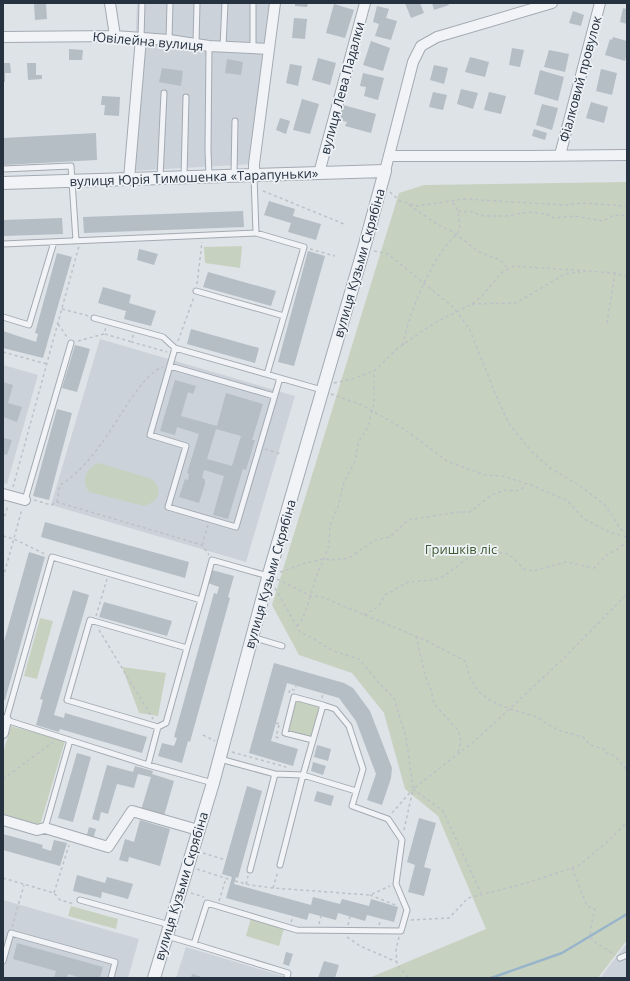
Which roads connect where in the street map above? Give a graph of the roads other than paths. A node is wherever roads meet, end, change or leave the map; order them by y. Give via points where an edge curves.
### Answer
1 (110, 3) edge
2 (142, 3) edge
3 (170, 3) edge
4 (198, 3) edge
5 (225, 3) edge
6 (253, 3) edge
7 (275, 3) edge
8 (365, 3) edge
9 (552, 3) edge
10 (600, 3) edge
11 (116, 36) junction
12 (3, 37) edge
13 (141, 38) junction
14 (169, 40) junction
15 (196, 43) junction
16 (209, 46) junction
17 (223, 47) junction
18 (253, 47) junction
19 (269, 49) junction
20 (164, 93) dead end
21 (186, 97) dead end
22 (235, 120) dead end
23 (560, 155) junction
24 (627, 155) edge
25 (390, 156) junction
26 (3, 169) edge
27 (385, 170) junction
28 (359, 171) junction
29 (319, 173) junction
30 (254, 175) junction
31 (209, 176) junction
32 (234, 176) junction
33 (184, 177) junction
34 (160, 178) junction
35 (129, 179) junction
36 (72, 181) junction
37 (3, 183) edge
38 (384, 191) junction
39 (256, 233) junction
40 (78, 241) junction
41 (54, 242) junction
42 (3, 244) edge
43 (196, 291) dead end
44 (284, 316) junction
45 (3, 318) edge
46 (94, 318) road end
47 (71, 343) road end
48 (175, 348) junction
49 (170, 366) junction
50 (268, 374) junction
51 (280, 378) junction
52 (322, 390) junction
53 (274, 396) junction
54 (7, 495) edge
55 (25, 499) joint
56 (269, 573) junction
57 (201, 600) junction
58 (252, 637) junction
59 (282, 646) dead end
60 (187, 648) junction
61 (321, 705) junction
62 (6, 720) junction
63 (158, 727) junction
64 (3, 733) edge
65 (70, 740) junction
66 (313, 740) junction
67 (220, 759) junction
68 (148, 765) junction
69 (275, 774) junction
70 (303, 775) junction
71 (213, 783) junction
72 (356, 791) junction
73 (3, 820) edge
74 (45, 828) junction
75 (198, 830) junction
76 (280, 865) road end
77 (250, 870) dead end
78 (80, 900) dead end
79 (168, 931) junction
80 (194, 944) junction
81 (627, 955) edge
82 (620, 958) road end
83 (3, 961) edge
84 (110, 978) edge
85 (154, 978) edge
86 (287, 978) edge

1 - 11 street
2 - 13 lane
3 - 14 lane
4 - 15 lane
5 - 17 lane
6 - 18 lane
7 - 19 street
8 - 29 street, вулиця Лева Падалки
9 - 25 street via 448,33 421,46 413,62
10 - 23 street, Фіалковий провулок
11 - 12 street, Ювілейна вулиця
11 - 13 street, Ювілейна вулиця
13 - 14 street, Ювілейна вулиця
13 - 35 street
14 - 15 street, Ювілейна вулиця
15 - 16 street, Ювілейна вулиця
16 - 17 street, Ювілейна вулиця
16 - 31 lane
17 - 18 street, Ювілейна вулиця
18 - 19 street, Ювілейна вулиця
19 - 30 street
20 - 34 lane
21 - 33 lane
22 - 32 lane
23 - 24 street
23 - 25 street
25 - 27 street
26 - 36 lane via 71,166
27 - 28 street, вулиця Юрія Тимошенка «Тарапуньки»
27 - 38 street, вулиця Кузьми Скрябіна
28 - 29 street, вулиця Юрія Тимошенка «Тарапуньки»
28 - 38 street via 368,175
29 - 30 street, вулиця Юрія Тимошенка «Тарапуньки»
30 - 32 street, вулиця Юрія Тимошенка «Тарапуньки»
30 - 39 lane
31 - 32 street, вулиця Юрія Тимошенка «Тарапуньки»
31 - 33 street, вулиця Юрія Тимошенка «Тарапуньки»
33 - 34 street, вулиця Юрія Тимошенка «Тарапуньки»
34 - 35 street, вулиця Юрія Тимошенка «Тарапуньки»
35 - 36 street, вулиця Юрія Тимошенка «Тарапуньки»
36 - 37 street, вулиця Юрія Тимошенка «Тарапуньки»
36 - 40 lane
38 - 52 street, вулиця Кузьми Скрябіна via 364,248
39 - 40 lane
39 - 44 lane via 304,247
40 - 41 lane
41 - 42 lane
41 - 45 lane via 29,325
43 - 44 lane
44 - 50 lane
46 - 48 lane via 162,337
47 - 55 lane
48 - 49 lane
48 - 50 lane
49 - 53 lane
49 - 53 lane via 150,435 186,446 168,507 236,527
50 - 51 lane
51 - 52 lane
51 - 53 lane
52 - 56 street, вулиця Кузьми Скрябіна
54 - 55 street
56 - 57 lane via 212,560
56 - 58 street, вулиця Кузьми Скрябіна
57 - 60 lane
57 - 62 lane via 52,557
58 - 59 lane
58 - 67 street, вулиця Кузьми Скрябіна
60 - 63 lane via 166,723
60 - 63 lane via 90,620 67,700
61 - 66 lane
61 - 66 lane via 294,697 285,733
61 - 72 lane via 335,709 349,726 363,769
62 - 64 street
62 - 65 lane
63 - 68 lane
65 - 68 lane
65 - 74 lane
66 - 70 lane
67 - 69 lane
67 - 71 street, вулиця Кузьми Скрябіна
68 - 71 lane
69 - 70 lane
69 - 77 lane
70 - 72 lane
70 - 76 lane
71 - 75 street, вулиця Кузьми Скрябіна
72 - 80 lane via 352,806 388,819 402,840 396,884 406,910 401,931 297,930 206,903
73 - 74 street via 37,830
74 - 75 street via 108,847 132,811
75 - 79 street, вулиця Кузьми Скрябіна
78 - 79 lane
79 - 80 lane
79 - 85 street, вулиця Кузьми Скрябіна
80 - 86 lane via 288,973
81 - 82 lane
83 - 84 lane via 11,933 115,962

